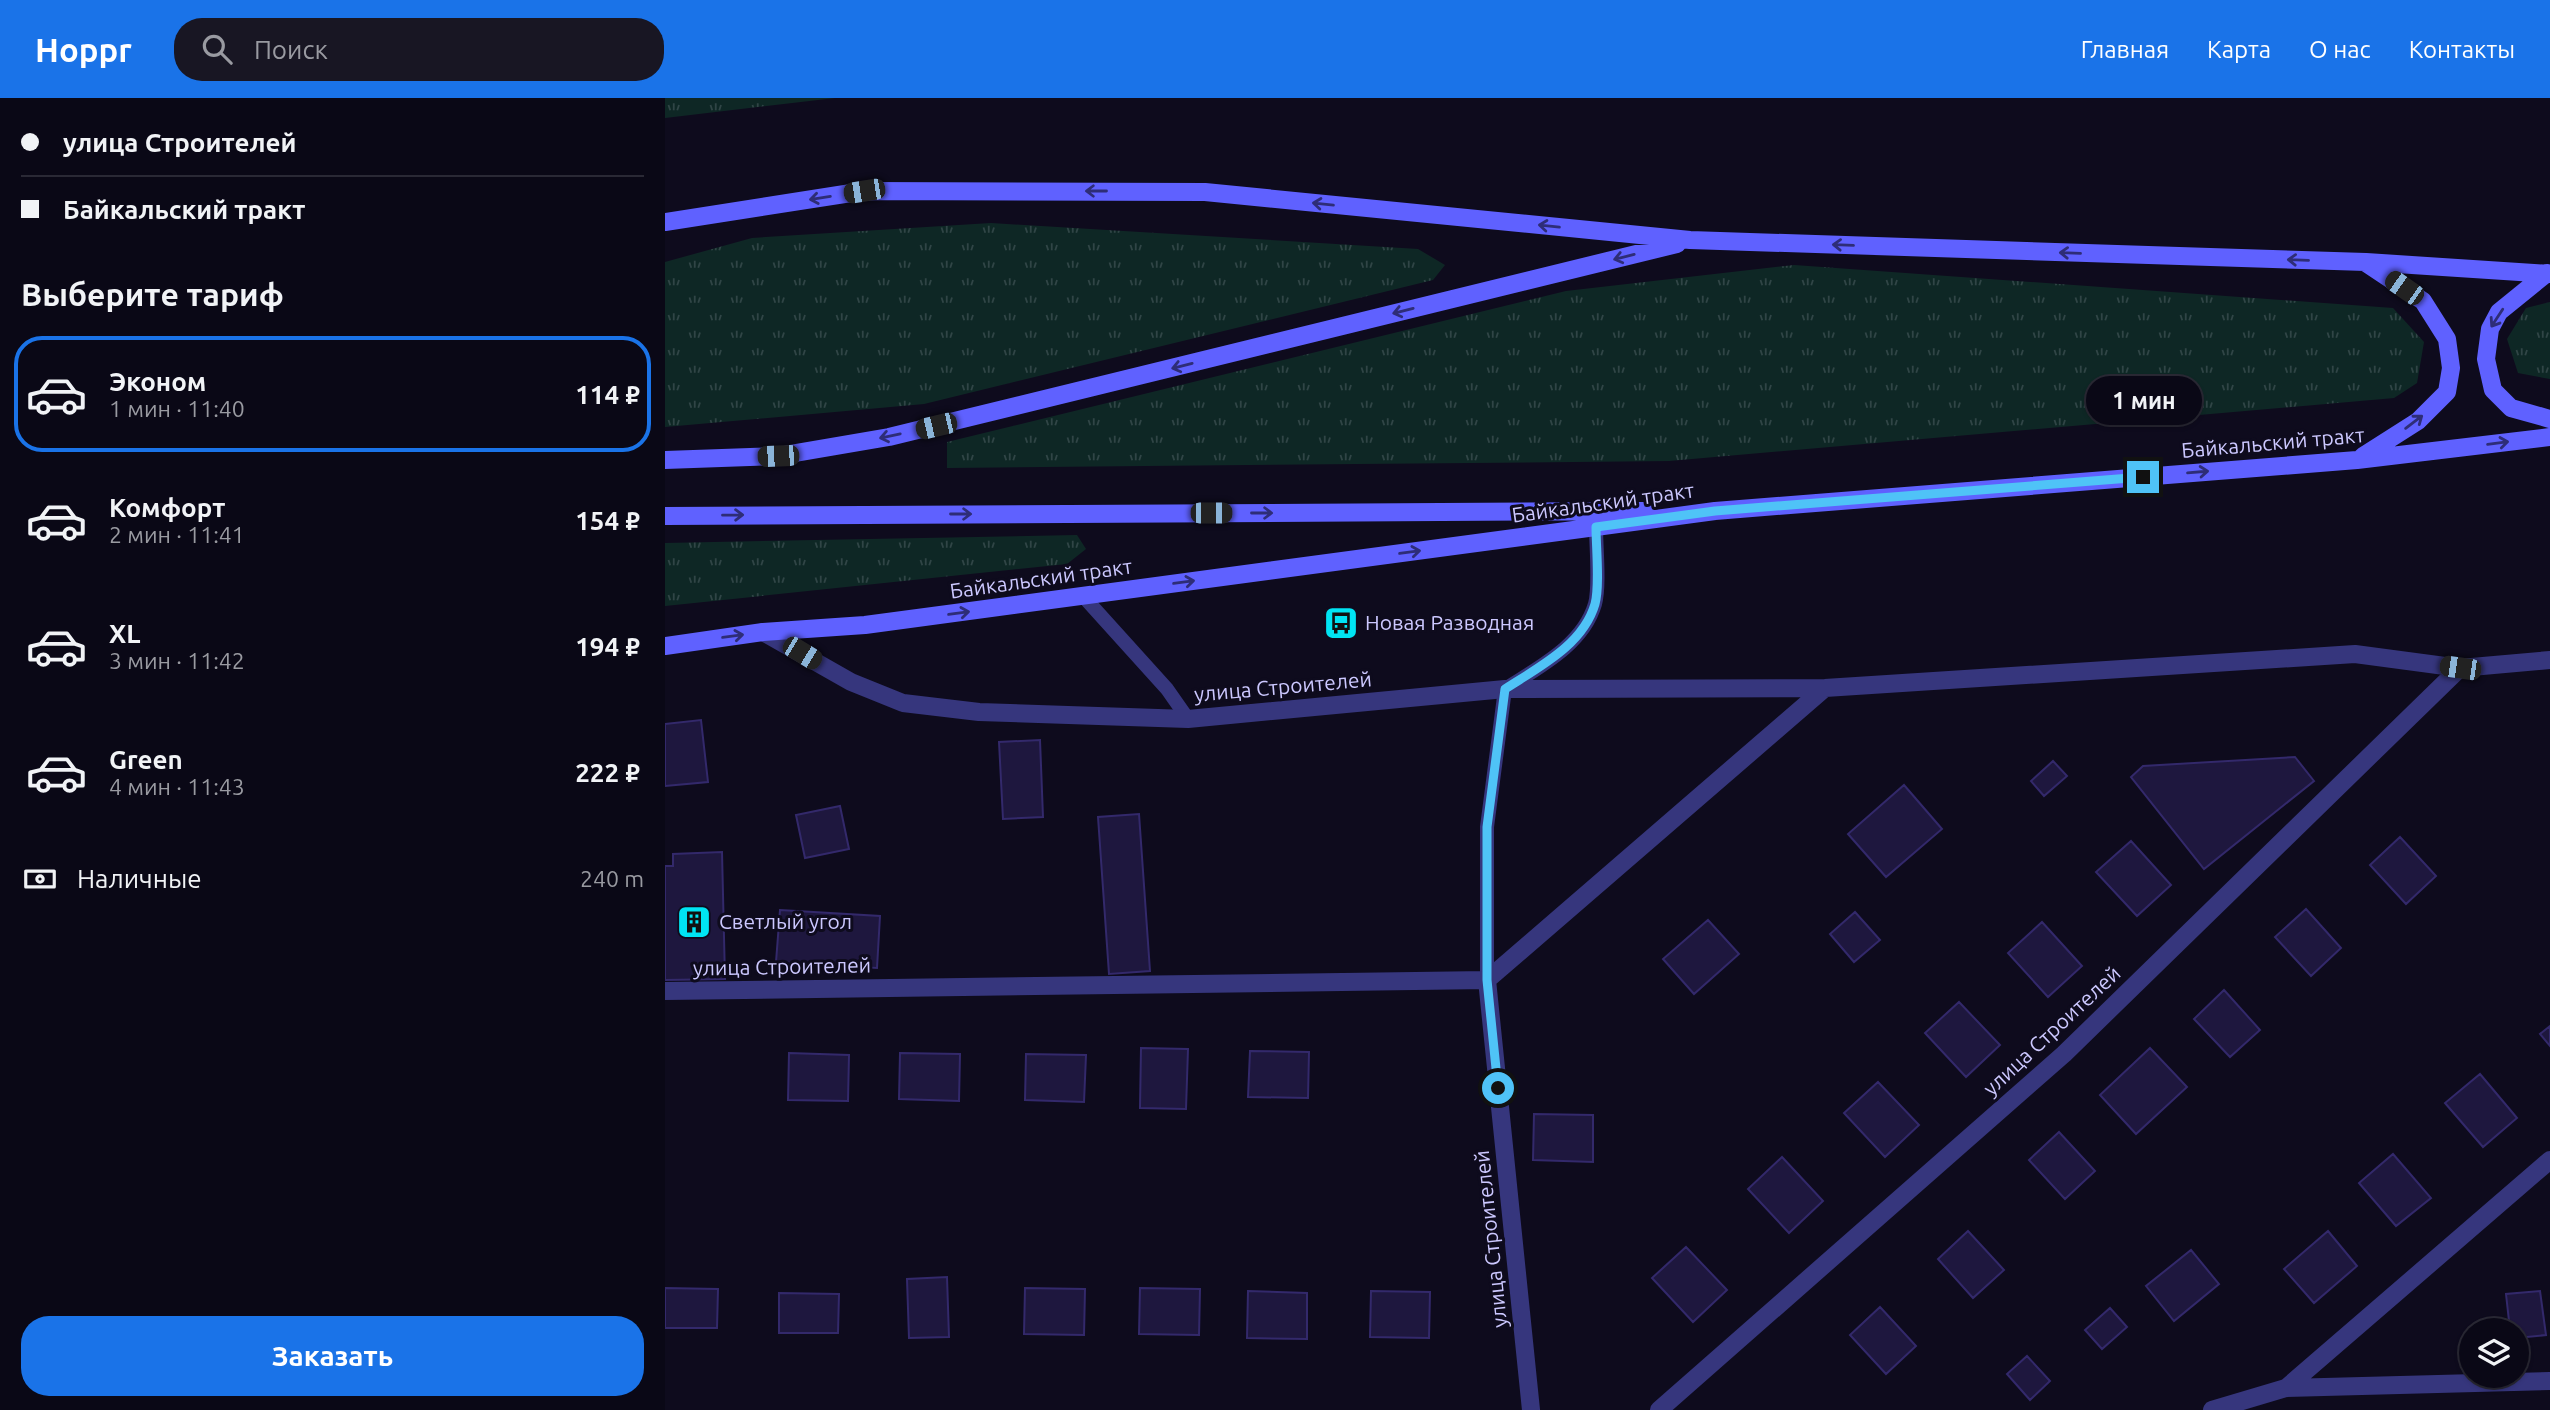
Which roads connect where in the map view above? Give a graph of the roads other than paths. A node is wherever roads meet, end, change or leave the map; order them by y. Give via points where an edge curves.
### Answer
1 (665, 222) edge
2 (1690, 240) junction
3 (2366, 262) junction
4 (2548, 273) edge
5 (2550, 419) edge
6 (2550, 437) edge
7 (665, 460) edge
8 (2357, 460) junction
9 (1715, 511) junction
10 (665, 516) edge
11 (1596, 527) junction
12 (1083, 596) junction
13 (763, 632) junction
14 (665, 646) edge
15 (2550, 660) edge
16 (2460, 668) junction
17 (1825, 688) junction
18 (1505, 689) junction
19 (1188, 719) junction
20 (1487, 980) junction
21 (665, 991) edge
22 (2550, 1160) edge
23 (2550, 1381) edge
24 (2286, 1388) junction
25 (1531, 1410) edge
26 (1659, 1410) edge
27 (2212, 1410) edge

2 -> 1 main road via 1205,192 864,191
3 -> 2 main road
2 -> 7 main road via 888,437 778,456
3 - 4 main road
8 -> 3 main road via 2418,421 2447,392 2452,369 2447,339 2423,301
4 -> 5 main road via 2498,312 2490,329 2486,359 2493,390 2511,408
8 -> 6 main road, Байкальский тракт
9 -> 8 main road, Байкальский тракт
10 -> 9 main road
9 - 11 main road, Байкальский тракт
12 -> 11 main road, Байкальский тракт
11 - 18 lane via 1596,602 1587,624 1561,652
13 -> 12 main road, Байкальский тракт via 865,625
12 - 19 lane via 1167,689
14 -> 13 main road, Байкальский тракт
13 - 19 street, улица Строителей via 851,682 903,703 979,712
15 - 16 street, улица Строителей
16 - 17 street, улица Строителей via 2355,654
16 - 26 street, улица Строителей via 2064,1054
17 - 18 street, улица Строителей
17 - 20 street
18 - 19 street, улица Строителей
18 - 20 lane via 1487,827
20 - 21 street, улица Строителей
20 - 25 street, улица Строителей
22 - 24 street
23 - 24 street
24 - 27 street

